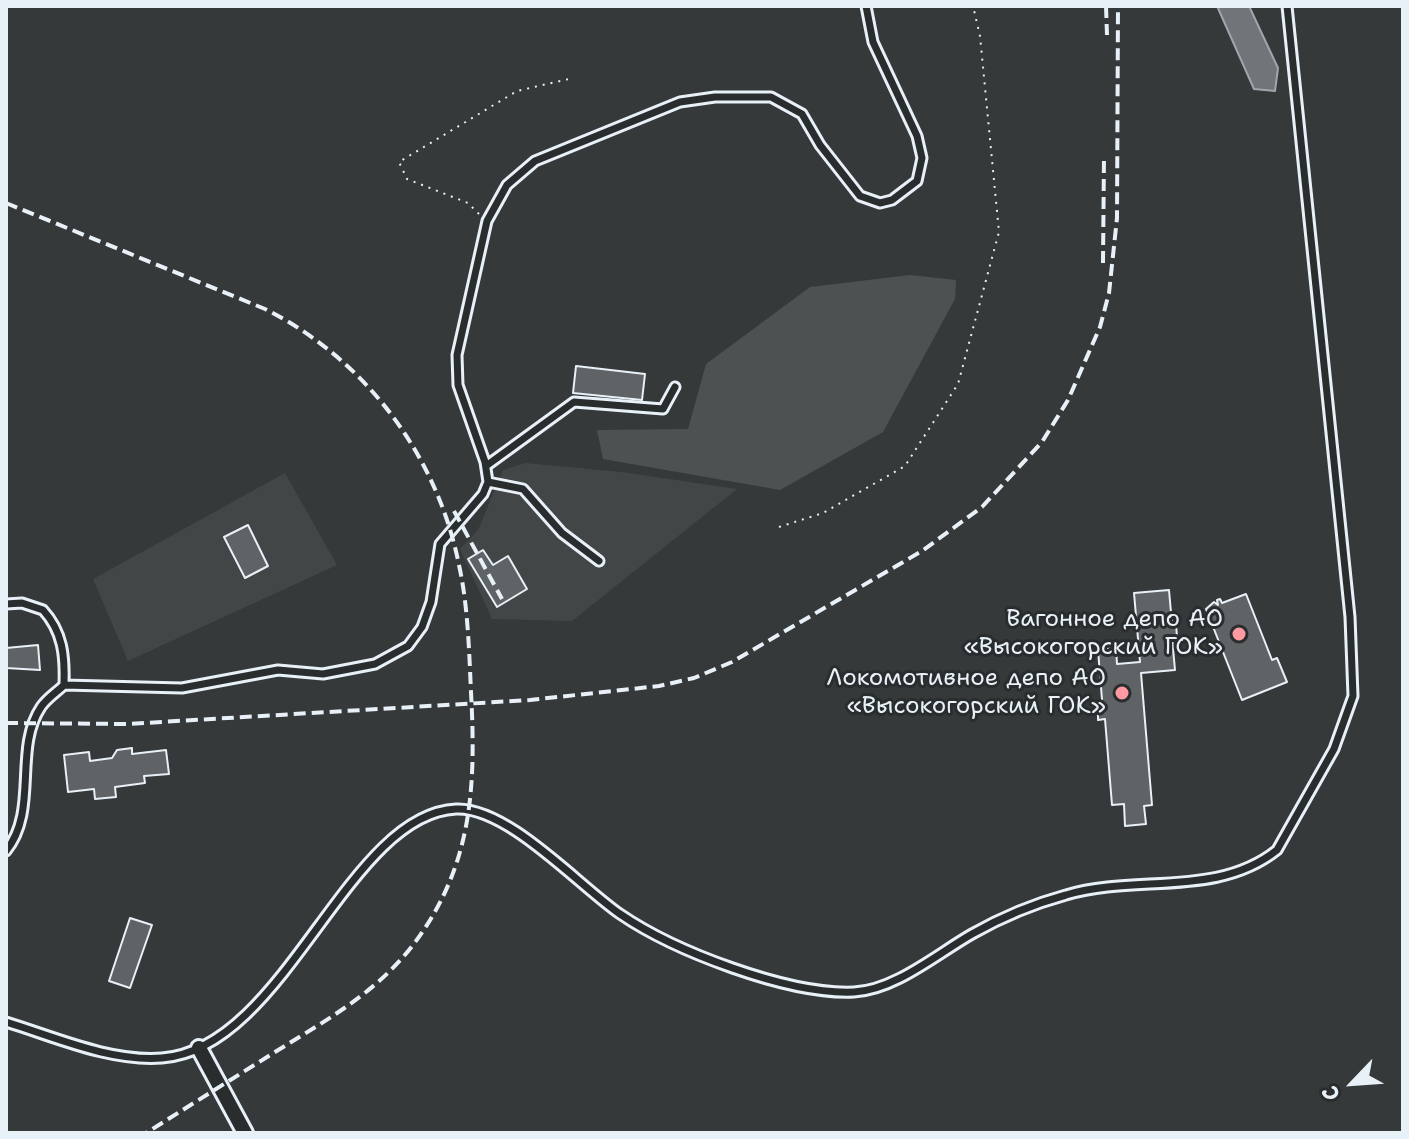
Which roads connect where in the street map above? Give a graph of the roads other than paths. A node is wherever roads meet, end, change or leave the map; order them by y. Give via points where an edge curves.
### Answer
1 (866, 6) edge
2 (1287, 6) edge
3 (675, 387) dead end
4 (486, 466) junction
5 (488, 482) junction
6 (599, 561) dead end
7 (6, 604) edge
8 (64, 685) junction
9 (6, 851) edge
10 (6, 1022) edge
11 (199, 1048) junction
12 (245, 1133) edge

1 - 4 lane via 876,51 917,136 922,158 917,181 892,200 867,200 854,191 802,114 771,97 680,102 535,161 507,185 487,221 457,355 462,399
2 - 11 lane via 1350,617 1353,696 1334,749 1277,850 1252,869 1230,876 1086,889 1045,901 976,932 889,982 853,992 822,990 701,957 617,912 478,811 443,811 396,835 357,876 288,969 254,1005
3 - 4 lane via 663,409 574,402
4 - 5 lane
5 - 6 lane via 523,489 562,533
5 - 8 lane via 440,544 422,627 392,657 323,674 278,670 182,688
7 - 8 lane via 34,606 52,619 63,647
8 - 9 lane via 40,709 30,744 25,801
10 - 11 lane via 88,1048 145,1058
11 - 12 street

